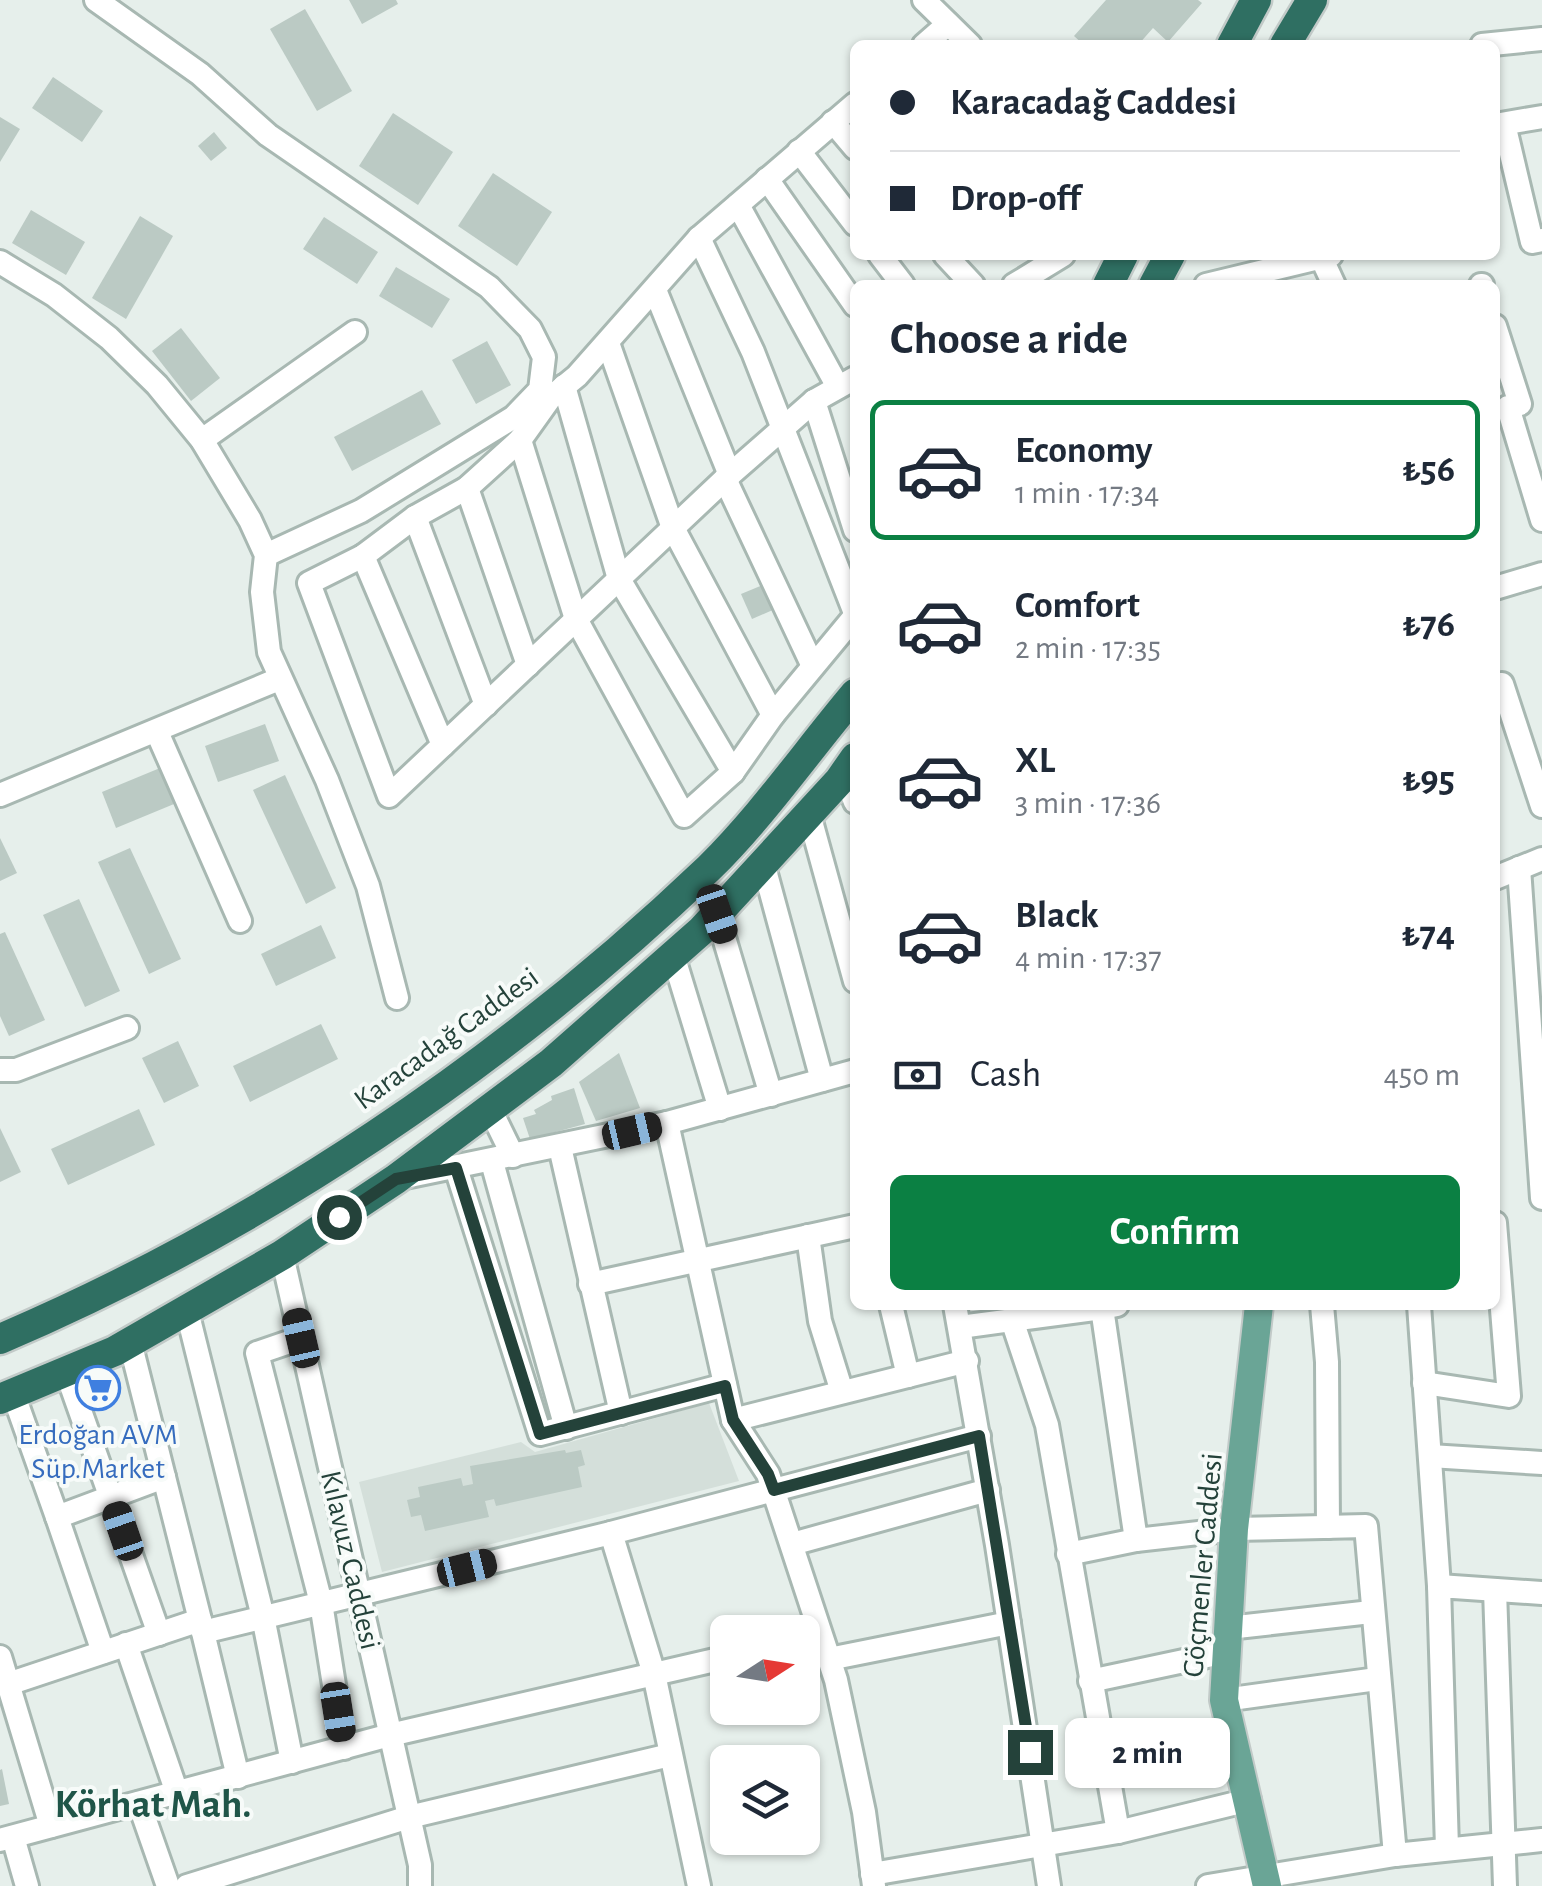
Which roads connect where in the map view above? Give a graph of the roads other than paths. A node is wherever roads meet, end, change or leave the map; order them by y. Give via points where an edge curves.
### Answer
1 (96, 0) edge
2 (924, 0) edge
3 (1256, 0) edge
4 (1312, 0) edge
5 (948, 24) junction
6 (1542, 38) edge
7 (930, 40) edge
8 (965, 40) edge
9 (1235, 40) edge
10 (1288, 40) edge
11 (1500, 43) edge
12 (850, 108) edge
13 (1542, 117) edge
14 (834, 122) junction
15 (1500, 124) edge
16 (850, 142) edge
17 (800, 151) junction
18 (1542, 178) edge
19 (767, 179) junction
20 (1518, 183) junction
21 (738, 204) junction
22 (850, 217) edge
23 (699, 238) junction
24 (1542, 240) edge
25 (884, 260) edge
26 (950, 260) edge
27 (1313, 260) edge
28 (0, 262) edge
29 (899, 280) edge
30 (968, 280) edge
31 (1227, 280) edge
32 (654, 290) junction
33 (850, 298) edge
34 (355, 332) dead end
35 (608, 342) junction
36 (1500, 345) edge
37 (846, 382) edge
38 (564, 386) junction
39 (814, 401) junction
40 (1516, 405) edge
41 (782, 429) junction
42 (202, 440) junction
43 (520, 440) junction
44 (727, 477) junction
45 (467, 488) junction
46 (850, 514) edge
47 (416, 517) junction
48 (1542, 520) edge
49 (672, 528) junction
50 (266, 554) junction
51 (363, 556) junction
52 (1542, 574) edge
53 (619, 578) junction
54 (1500, 587) edge
55 (850, 601) edge
56 (576, 619) junction
57 (850, 620) edge
58 (812, 664) junction
59 (528, 665) junction
60 (279, 680) junction
61 (1500, 684) edge
62 (850, 700) edge
63 (486, 705) junction
64 (772, 715) junction
65 (157, 732) junction
66 (443, 744) junction
67 (734, 772) junction
68 (850, 779) edge
69 (0, 795) edge
70 (1542, 806) edge
71 (809, 814) junction
72 (1542, 859) edge
73 (763, 863) junction
74 (1502, 873) edge
75 (717, 914) junction
76 (240, 921) dead end
77 (673, 956) junction
78 (850, 963) edge
79 (397, 998) dead end
80 (128, 1028) dead end
81 (0, 1070) edge
82 (850, 1072) edge
83 (822, 1080) junction
84 (770, 1095) junction
85 (720, 1108) junction
86 (490, 1109) junction
87 (667, 1122) junction
88 (560, 1147) junction
89 (502, 1159) junction
90 (456, 1168) junction
91 (396, 1179) junction
92 (1542, 1198) edge
93 (850, 1227) edge
94 (808, 1236) junction
95 (282, 1255) junction
96 (696, 1258) junction
97 (590, 1284) junction
98 (1500, 1285) edge
99 (187, 1310) junction
100 (892, 1310) edge
101 (1081, 1310) edge
102 (1109, 1310) edge
103 (1258, 1310) edge
104 (1322, 1310) edge
105 (1419, 1310) edge
106 (958, 1316) edge
107 (1012, 1320) junction
108 (301, 1338) junction
109 (0, 1340) edge
110 (130, 1342) junction
111 (967, 1361) junction
112 (66, 1372) junction
113 (908, 1376) junction
114 (1424, 1382) junction
115 (725, 1386) junction
116 (842, 1392) junction
117 (6, 1396) edge
118 (622, 1413) junction
119 (733, 1420) junction
120 (566, 1428) junction
121 (979, 1436) junction
122 (1430, 1456) junction
123 (1542, 1462) edge
124 (164, 1478) junction
125 (774, 1490) junction
126 (988, 1490) junction
127 (112, 1497) junction
128 (57, 1516) junction
129 (1328, 1527) junction
130 (1234, 1529) junction
131 (612, 1533) junction
132 (1136, 1540) junction
133 (792, 1544) junction
134 (1068, 1554) junction
135 (1439, 1586) junction
136 (1495, 1590) junction
137 (358, 1593) junction
138 (1542, 1593) edge
139 (321, 1603) junction
140 (1371, 1612) junction
141 (807, 1615) edge
142 (263, 1617) junction
143 (1010, 1624) junction
144 (202, 1626) junction
145 (159, 1634) junction
146 (1227, 1640) junction
147 (126, 1644) junction
148 (820, 1648) edge
149 (103, 1652) junction
150 (0, 1657) edge
151 (829, 1659) junction
152 (710, 1661) edge
153 (654, 1674) junction
154 (1378, 1679) junction
155 (1090, 1681) junction
156 (8, 1684) junction
157 (1224, 1700) junction
158 (390, 1736) junction
159 (344, 1748) junction
160 (670, 1755) junction
161 (292, 1762) junction
162 (238, 1776) junction
163 (176, 1793) junction
164 (1248, 1800) junction
165 (140, 1803) junction
166 (409, 1817) junction
167 (51, 1826) junction
168 (1118, 1832) junction
169 (6, 1838) edge
170 (1542, 1840) edge
171 (1504, 1842) junction
172 (1044, 1846) junction
173 (1447, 1848) junction
174 (1395, 1854) junction
175 (422, 1879) edge
176 (873, 1880) edge
177 (1266, 1880) edge
178 (27, 1886) edge
179 (168, 1886) edge
180 (187, 1886) edge
181 (697, 1886) edge
182 (1049, 1886) edge
183 (1208, 1886) edge
184 (1505, 1886) edge

1 - 50 street via 200,74 268,134 489,287 530,329 544,356 540,390 514,418 361,511
2 - 5 street
3 - 9 highway
4 - 10 highway
5 - 7 street
5 - 8 street
6 - 11 street
12 - 14 street
13 - 15 street
14 - 16 street
14 - 17 street
15 - 20 street
17 - 19 street
17 - 22 street
18 - 20 street
19 - 21 street
19 - 33 street
20 - 24 street via 1532,242
21 - 23 street
21 - 37 street
23 - 32 street
23 - 41 street
25 - 29 street
26 - 30 street
27 - 31 street
28 - 42 street via 108,338
32 - 35 street
32 - 44 street
34 - 42 street
35 - 38 street
35 - 49 street
36 - 40 street
37 - 39 street
38 - 43 street
38 - 53 street
39 - 41 street
39 - 46 street
40 - 48 street
41 - 44 street
41 - 55 street
42 - 50 street
43 - 45 street
43 - 56 street
44 - 49 street
44 - 58 street
45 - 47 street
45 - 59 street
47 - 51 street
47 - 63 street
49 - 53 street
49 - 64 street
50 - 60 street via 268,652
51 - 66 street
51 - 66 street via 309,583 389,796
52 - 54 street
53 - 56 street
53 - 67 street
56 - 59 street
56 - 67 street via 684,816
57 - 58 street
58 - 64 street
59 - 63 street
60 - 65 street
60 - 79 street via 368,886
61 - 70 street
62 - 109 highway, Karacadağ Caddesi via 712,865 542,1018 335,1160 104,1295
63 - 66 street
64 - 67 street
65 - 69 street
65 - 76 street
68 - 71 highway
71 - 73 highway
71 - 78 street
72 - 74 street
73 - 75 highway
73 - 83 street
74 - 92 street
75 - 77 highway
75 - 84 street
77 - 85 street
77 - 86 highway
80 - 81 street
82 - 83 street
83 - 84 street
84 - 85 street
85 - 87 street
86 - 89 street
86 - 91 highway
87 - 88 street
87 - 96 street
88 - 89 street
88 - 97 street
89 - 90 street
89 - 120 street
90 - 91 street
90 - 120 street via 540,1434
91 - 95 highway
93 - 94 street
94 - 96 street
94 - 116 street via 820,1321
95 - 99 highway
95 - 108 street, Kılavuz Caddesi
96 - 97 street
96 - 115 street
97 - 118 street
98 - 114 street via 1509,1396
99 - 110 highway
99 - 142 street
100 - 113 street
101 - 107 street
102 - 132 street
103 - 130 main road, Göçmenler Caddesi
104 - 129 street
105 - 114 street
106 - 107 street
106 - 111 street
107 - 134 street via 1047,1426
108 - 137 street, Kılavuz Caddesi
108 - 139 street via 258,1353
110 - 112 highway
110 - 124 street
111 - 113 street
111 - 121 street
112 - 117 highway
112 - 127 street
113 - 116 street
114 - 122 street
115 - 118 street
115 - 119 street
116 - 119 street
117 - 128 street
118 - 120 street
119 - 125 street
121 - 125 street
121 - 126 street
122 - 123 street
122 - 135 street
124 - 127 street
124 - 144 street
125 - 131 street
125 - 133 street
126 - 133 street
126 - 143 street
127 - 128 street
127 - 145 street
128 - 149 street
129 - 130 street
129 - 140 street via 1366,1526
130 - 132 street
130 - 146 main road, Göçmenler Caddesi
131 - 137 street
131 - 153 street
132 - 134 street
133 - 141 street
134 - 155 street
135 - 136 street
135 - 173 street
136 - 138 street
136 - 171 street
137 - 139 street
137 - 158 street, Kılavuz Caddesi
139 - 142 street
139 - 159 street
140 - 146 street
140 - 154 street
142 - 144 street
142 - 161 street
143 - 151 street
143 - 172 street
144 - 145 street
144 - 162 street
145 - 147 street
146 - 155 street
146 - 157 main road, Göçmenler Caddesi
147 - 149 street
147 - 163 street
148 - 151 street
149 - 156 street
150 - 156 street
151 - 176 street
152 - 153 street
153 - 158 street
153 - 160 street
154 - 157 street
154 - 174 street
155 - 168 street
156 - 167 street
157 - 164 main road, Göçmenler Caddesi
158 - 159 street
158 - 166 street, Kılavuz Caddesi
159 - 161 street
160 - 166 street
160 - 181 street
161 - 162 street
162 - 163 street
163 - 165 street
164 - 168 street
164 - 177 main road, Göçmenler Caddesi
165 - 167 street
165 - 179 street
166 - 175 street, Kılavuz Caddesi
166 - 180 street
167 - 169 street
168 - 172 street
169 - 178 street
170 - 171 street
171 - 173 street
171 - 184 street
172 - 176 street
172 - 182 street
173 - 174 street
174 - 177 street
177 - 183 street

